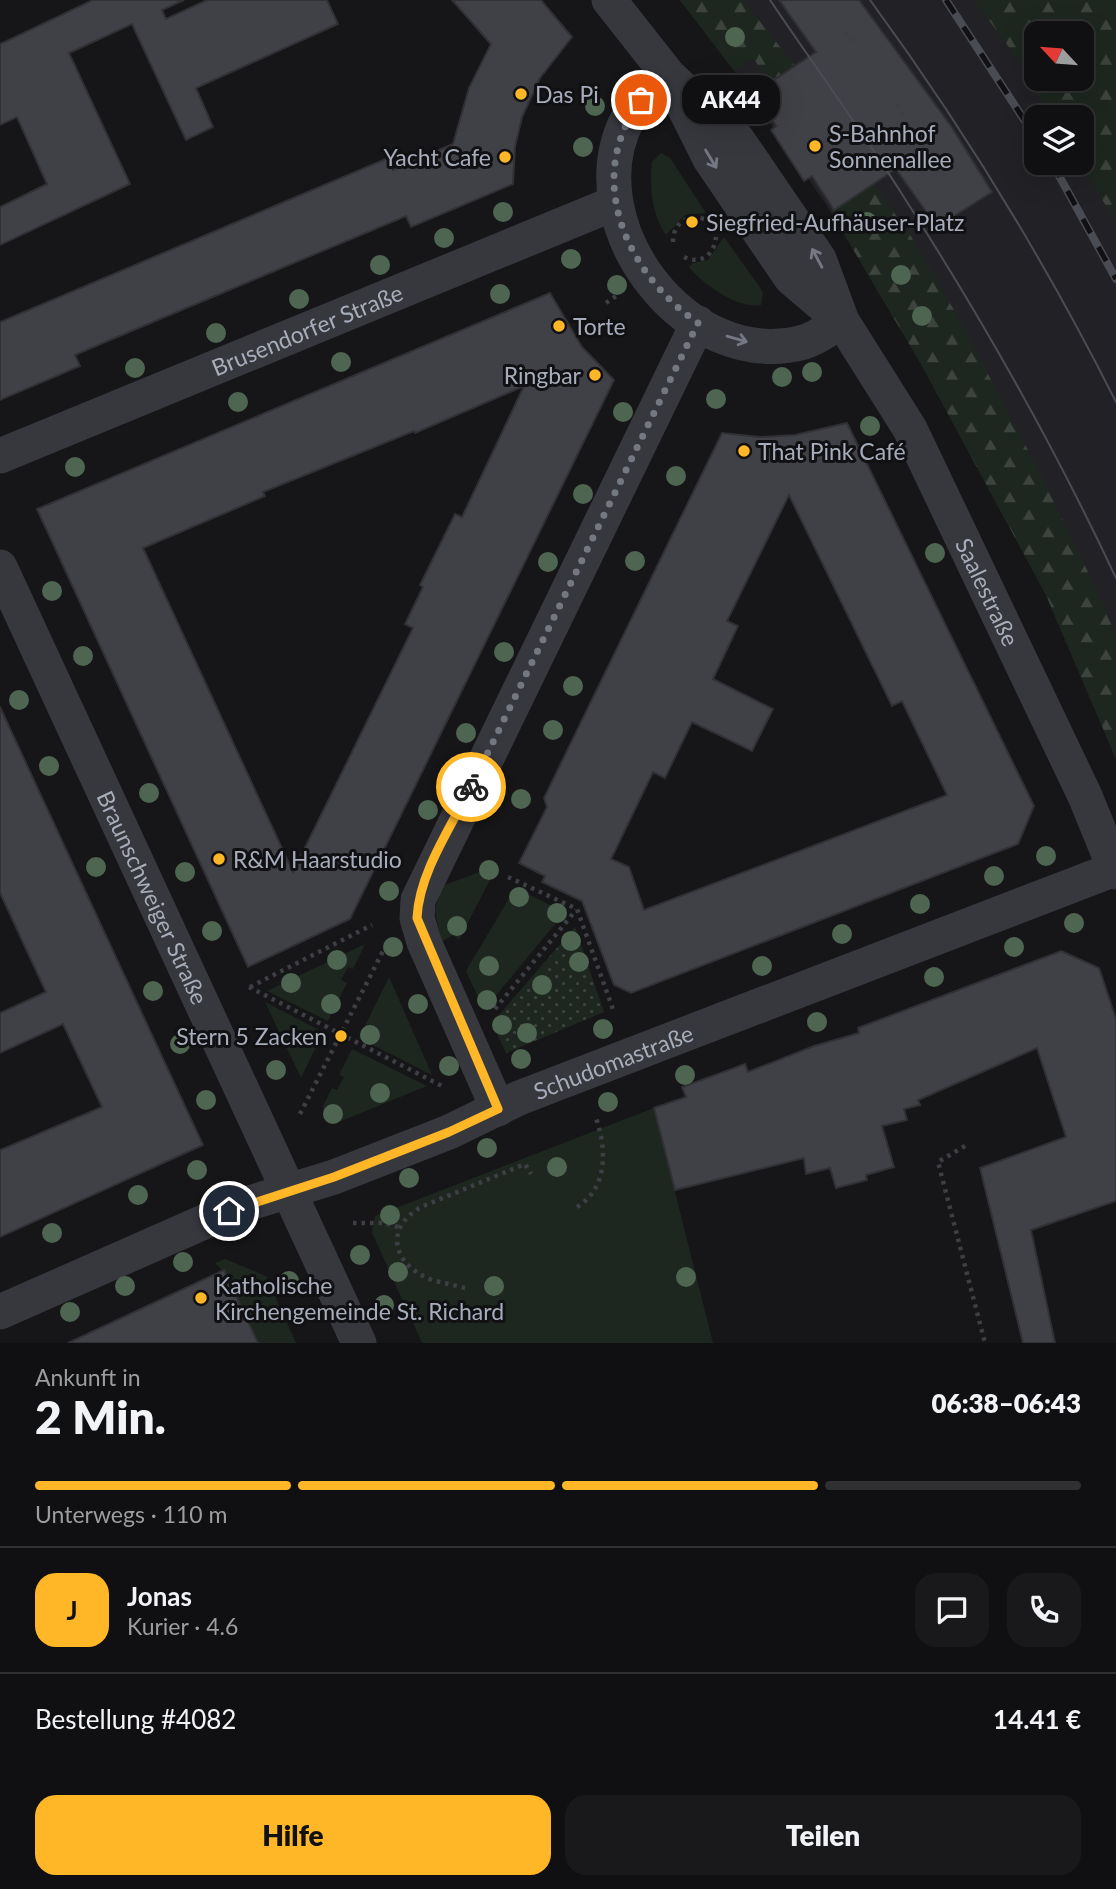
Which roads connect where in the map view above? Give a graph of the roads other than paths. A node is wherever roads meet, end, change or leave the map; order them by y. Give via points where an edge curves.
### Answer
1 (609, 0) edge
2 (669, 76) junction
3 (615, 203) junction
4 (842, 321) junction
5 (698, 323) junction
6 (0, 456) edge
7 (0, 567) edge
8 (1115, 871) edge
9 (498, 1109) junction
10 (289, 1191) junction
11 (0, 1312) edge
12 (359, 1343) edge

1 - 2 street, Saalestraße
2 - 3 street via 628,117 620,141
2 - 4 street, Saalestraße via 737,139 819,259
3 - 5 street via 622,230 645,275
3 - 6 street, Brusendorfer Straße
5 -> 4 street via 735,339 772,345 807,341
4 - 8 street, Saalestraße via 911,429 1085,796
5 - 9 street via 418,900 417,918 424,942
7 - 10 street, Braunschweiger Straße
8 - 9 street, Schudomastraße
9 - 10 street, Schudomastraße via 449,1132
10 - 11 street, Schudomastraße via 240,1206
10 - 12 street, Braunschweiger Straße

